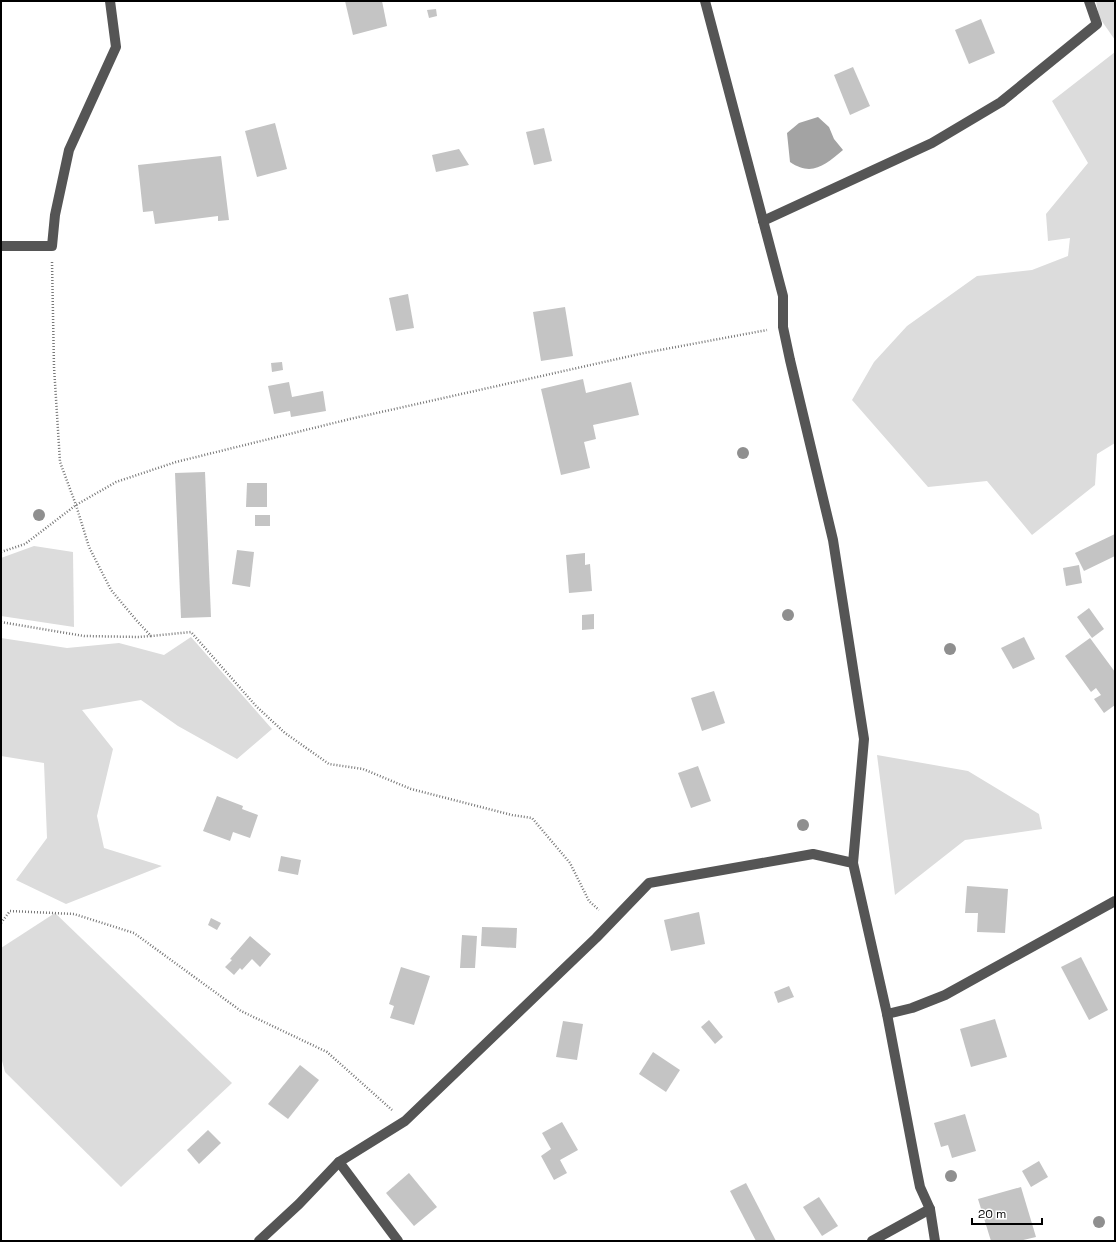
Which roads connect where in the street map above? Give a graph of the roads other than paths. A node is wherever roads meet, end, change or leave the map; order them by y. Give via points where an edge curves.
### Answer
1 (110, 1) edge
2 (705, 1) edge
3 (1089, 1) edge
4 (763, 220) junction
5 (1, 246) edge
6 (854, 863) junction
7 (1115, 901) edge
8 (887, 1014) junction
9 (339, 1162) junction
10 (930, 1209) junction
11 (259, 1241) edge
12 (398, 1241) edge
13 (872, 1241) edge
14 (935, 1241) edge

1 - 5 street via 116,47 69,150 54,216 52,246
2 - 4 street
3 - 4 street via 1097,24 1001,102 932,143
4 - 6 street via 783,296 784,327 795,382 833,540 864,739
6 - 8 street
6 - 9 street via 813,854 649,884 405,1121
7 - 8 street via 945,996
8 - 10 street via 920,1187
9 - 11 street
9 - 12 street
10 - 13 street
10 - 14 street

